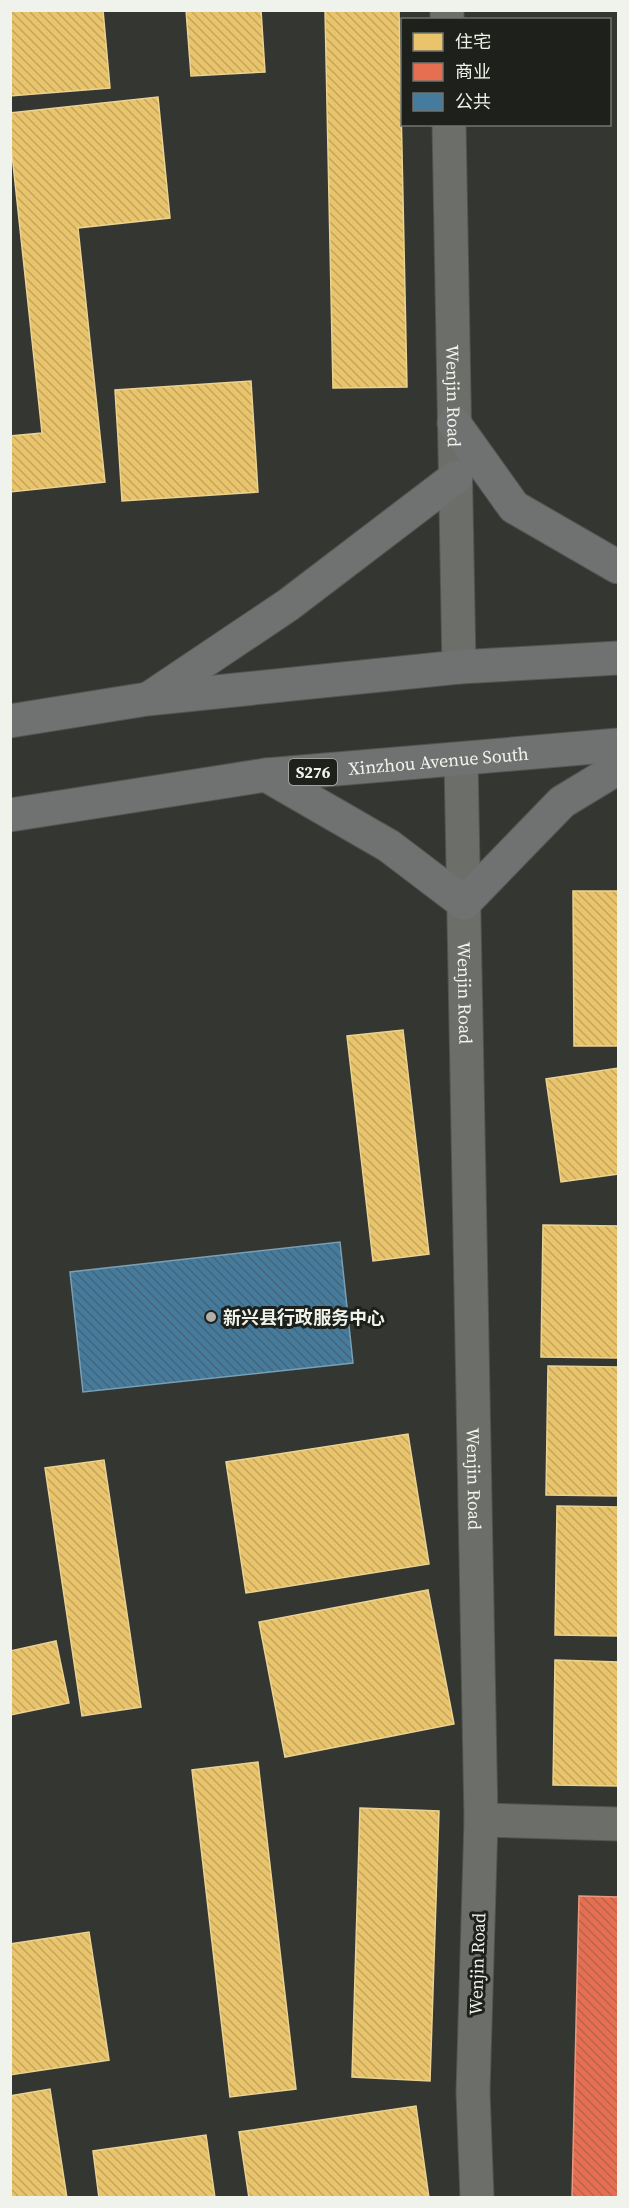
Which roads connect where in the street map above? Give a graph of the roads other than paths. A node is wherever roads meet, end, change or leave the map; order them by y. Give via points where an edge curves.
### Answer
1 (449, 126) edge
2 (454, 423) junction
3 (456, 477) junction
4 (618, 567) edge
5 (618, 658) edge
6 (459, 667) junction
7 (147, 699) junction
8 (10, 721) edge
9 (618, 745) edge
10 (461, 759) junction
11 (618, 768) edge
12 (266, 776) junction
13 (10, 815) edge
14 (464, 903) junction
15 (481, 1820) junction
16 (618, 1824) edge
17 (477, 2198) edge

1 - 2 street, Wenjin Road
2 - 3 street, Wenjin Road
2 - 4 main road via 513,507
3 - 6 street, Wenjin Road
3 - 7 main road via 288,605
5 - 6 main road
6 - 7 main road
7 - 8 main road
9 - 10 main road, Xinzhou Avenue South / S276
10 - 12 main road, Xinzhou Avenue South / S276
10 - 14 street, Wenjin Road
11 - 14 main road via 562,802
12 - 13 main road, Xinzhou Avenue South / S276
12 - 14 main road via 389,846
14 - 15 street, Wenjin Road
15 - 16 street
15 - 17 street, Wenjin Road via 473,2092

